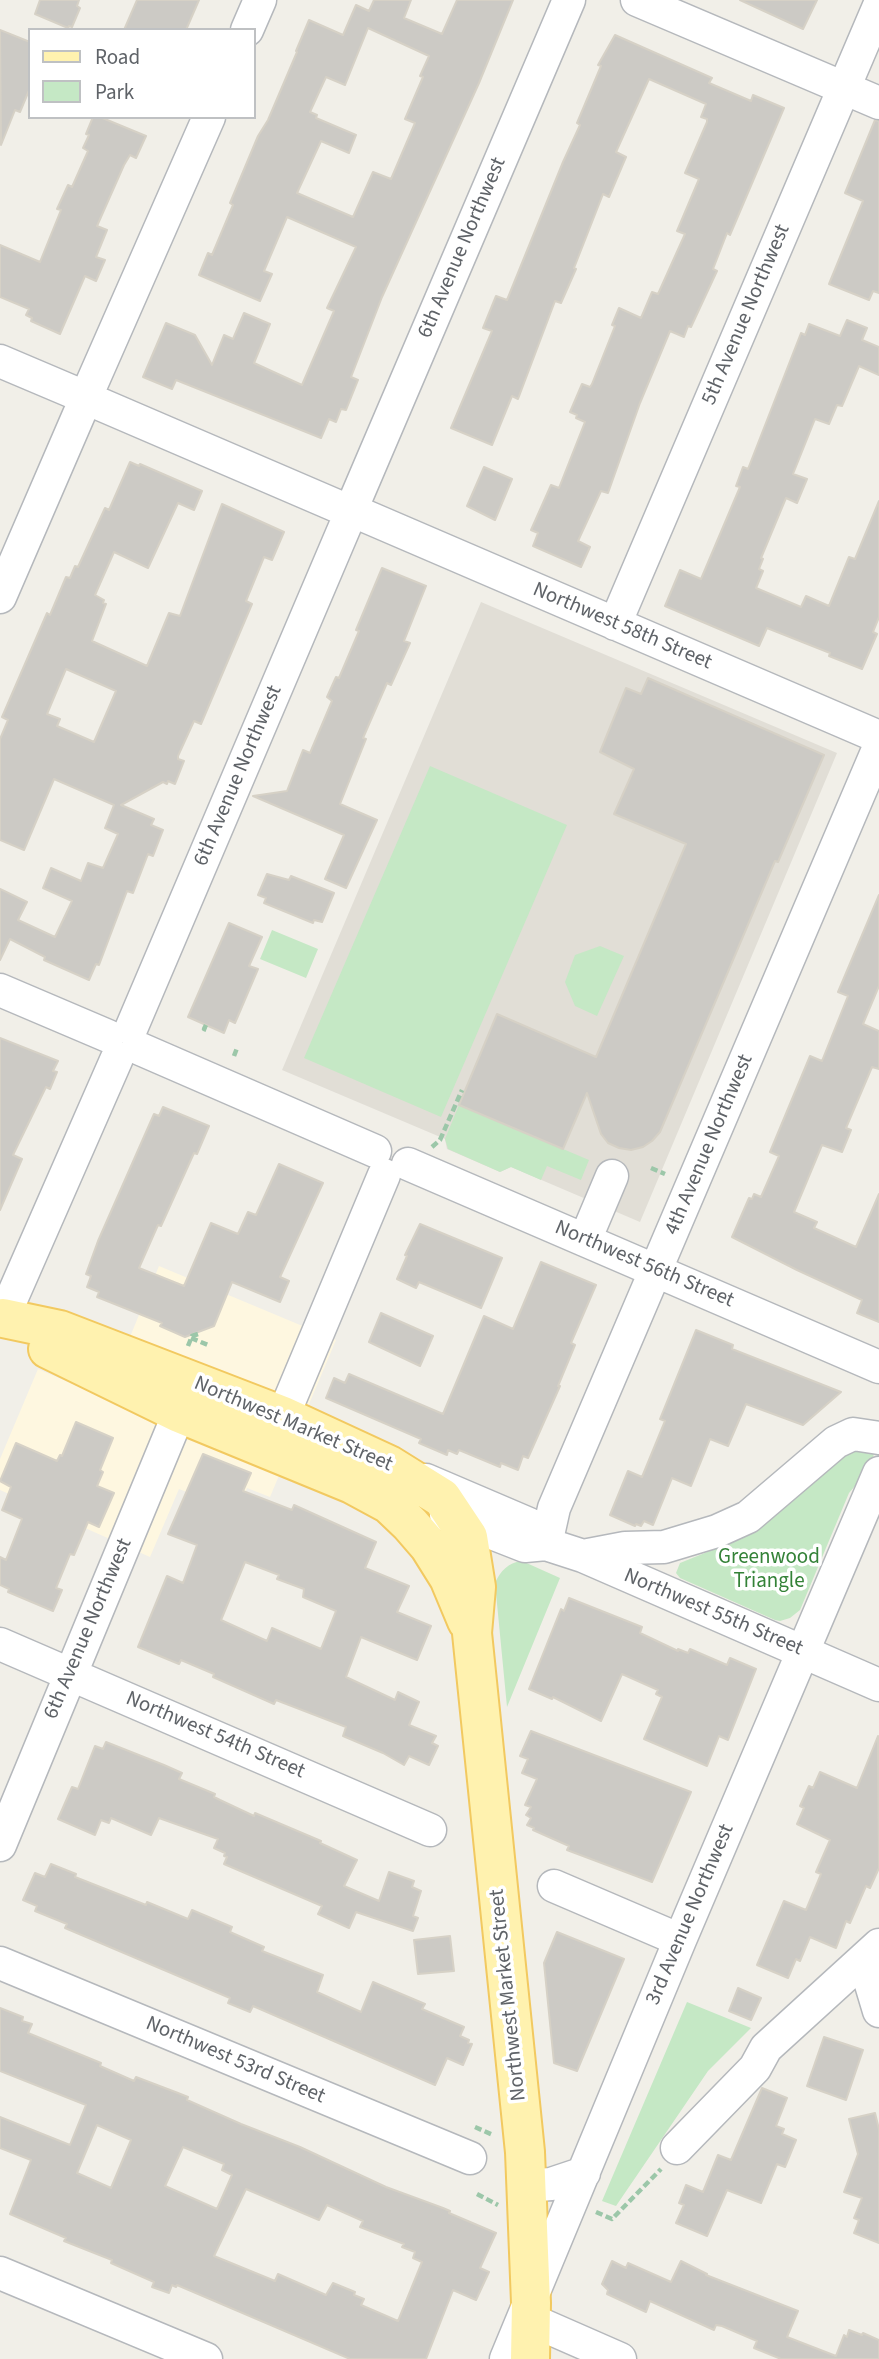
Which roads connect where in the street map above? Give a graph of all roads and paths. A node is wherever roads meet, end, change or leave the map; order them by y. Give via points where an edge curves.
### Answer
1 (260, 0) edge
2 (569, 0) edge
3 (637, 0) edge
4 (879, 6) edge
5 (248, 28) edge
6 (844, 88) junction
7 (879, 103) edge
8 (208, 119) edge
9 (0, 361) edge
10 (87, 398) junction
11 (351, 511) junction
12 (0, 597) edge
13 (615, 624) junction
14 (879, 737) edge
15 (879, 747) edge
16 (0, 990) edge
17 (205, 1025) dead end
18 (209, 1031) dead end
19 (123, 1043) junction
20 (237, 1048) dead end
21 (234, 1056) dead end
22 (462, 1090) dead end
23 (440, 1140) dead end
24 (389, 1163) junction
25 (651, 1168) dead end
26 (665, 1174) dead end
27 (611, 1176) dead end
28 (585, 1240) junction
29 (656, 1270) junction
30 (1, 1318) edge
31 (198, 1334) dead end
32 (191, 1338) junction
33 (208, 1345) dead end
34 (185, 1353) dead end
35 (879, 1367) edge
36 (179, 1413) junction
37 (283, 1416) junction
38 (879, 1438) edge
39 (389, 1465) junction
40 (323, 1471) junction
41 (879, 1473) edge
42 (456, 1518) junction
43 (546, 1544) junction
44 (583, 1556) junction
45 (472, 1633) junction
46 (0, 1644) edge
47 (803, 1652) junction
48 (70, 1673) junction
49 (879, 1685) edge
50 (429, 1830) dead end
51 (0, 1845) edge
52 (554, 1886) dead end
53 (680, 1940) junction
54 (871, 1953) edge
55 (0, 1963) edge
56 (879, 2011) edge
57 (475, 2127) dead end
58 (493, 2134) dead end
59 (672, 2155) joint
60 (470, 2158) dead end
61 (584, 2173) junction
62 (477, 2194) dead end
63 (513, 2196) junction
64 (596, 2212) dead end
65 (0, 2273) edge
66 (531, 2312) junction
67 (206, 2359) edge
68 (506, 2359) edge
69 (530, 2359) edge
70 (620, 2359) edge

1 - 5 street
2 - 11 street, 6th Avenue Northwest
3 - 6 street
4 - 6 street, 5th Avenue Northwest
6 - 7 street
6 - 13 street, 5th Avenue Northwest
8 - 10 street
9 - 10 street, Northwest 58th Street
10 - 11 street, Northwest 58th Street
10 - 12 street
11 - 13 street, Northwest 58th Street
11 - 19 street, 6th Avenue Northwest
13 - 14 street, Northwest 58th Street via 680,663
15 - 29 street, 4th Avenue Northwest
16 - 19 street, Northwest 56th Street
17 - 18 path
19 - 24 street, Northwest 56th Street
19 - 30 street, 6th Avenue Northwest
20 - 21 path
22 - 23 path
24 - 28 street, Northwest 56th Street
24 - 37 street
25 - 26 path
27 - 28 street
28 - 29 street, Northwest 56th Street
29 - 35 street, Northwest 56th Street
29 - 43 street, 4th Avenue Northwest via 554,1508
30 - 36 main road, Northwest Market Street via 55,1353
30 - 37 main road, Northwest Market Street via 60,1330
31 - 32 path
32 - 33 path
32 - 34 path
36 - 40 main road, Northwest Market Street
36 - 48 street, 6th Avenue Northwest
37 - 39 main road, Northwest Market Street
38 - 44 street via 853,1434 836,1442 748,1517 717,1531 664,1547
39 - 42 main road, Northwest Market Street via 442,1497
39 - 43 street, Northwest 55th Street via 529,1524
40 - 42 street, Northwest 55th Street via 382,1482
40 - 45 main road, Northwest Market Street via 389,1504 410,1524 449,1578
41 - 47 street, 3rd Avenue Northwest
42 - 43 street, Northwest 55th Street via 525,1546
42 - 45 main road, Northwest Market Street via 468,1537 476,1587
43 - 44 street, Northwest 55th Street
44 - 47 street, Northwest 55th Street
45 - 63 main road, Northwest Market Street via 524,2139
46 - 48 street, Northwest 54th Street
47 - 49 street, Northwest 55th Street
47 - 53 street, 3rd Avenue Northwest
48 - 50 street, Northwest 54th Street
48 - 51 street, 6th Avenue Northwest
52 - 53 street
53 - 61 street, 3rd Avenue Northwest
54 - 56 street
54 - 59 street via 766,2048 755,2068
55 - 60 street, Northwest 53rd Street
57 - 58 path
59 - 64 path via 612,2219
61 - 63 street
61 - 66 street, 3rd Avenue Northwest
62 - 63 path
63 - 66 main road, Northwest Market Street
65 - 67 street
66 - 68 street, 3rd Avenue Northwest
66 - 69 main road, Northwest Market Street
66 - 70 street

